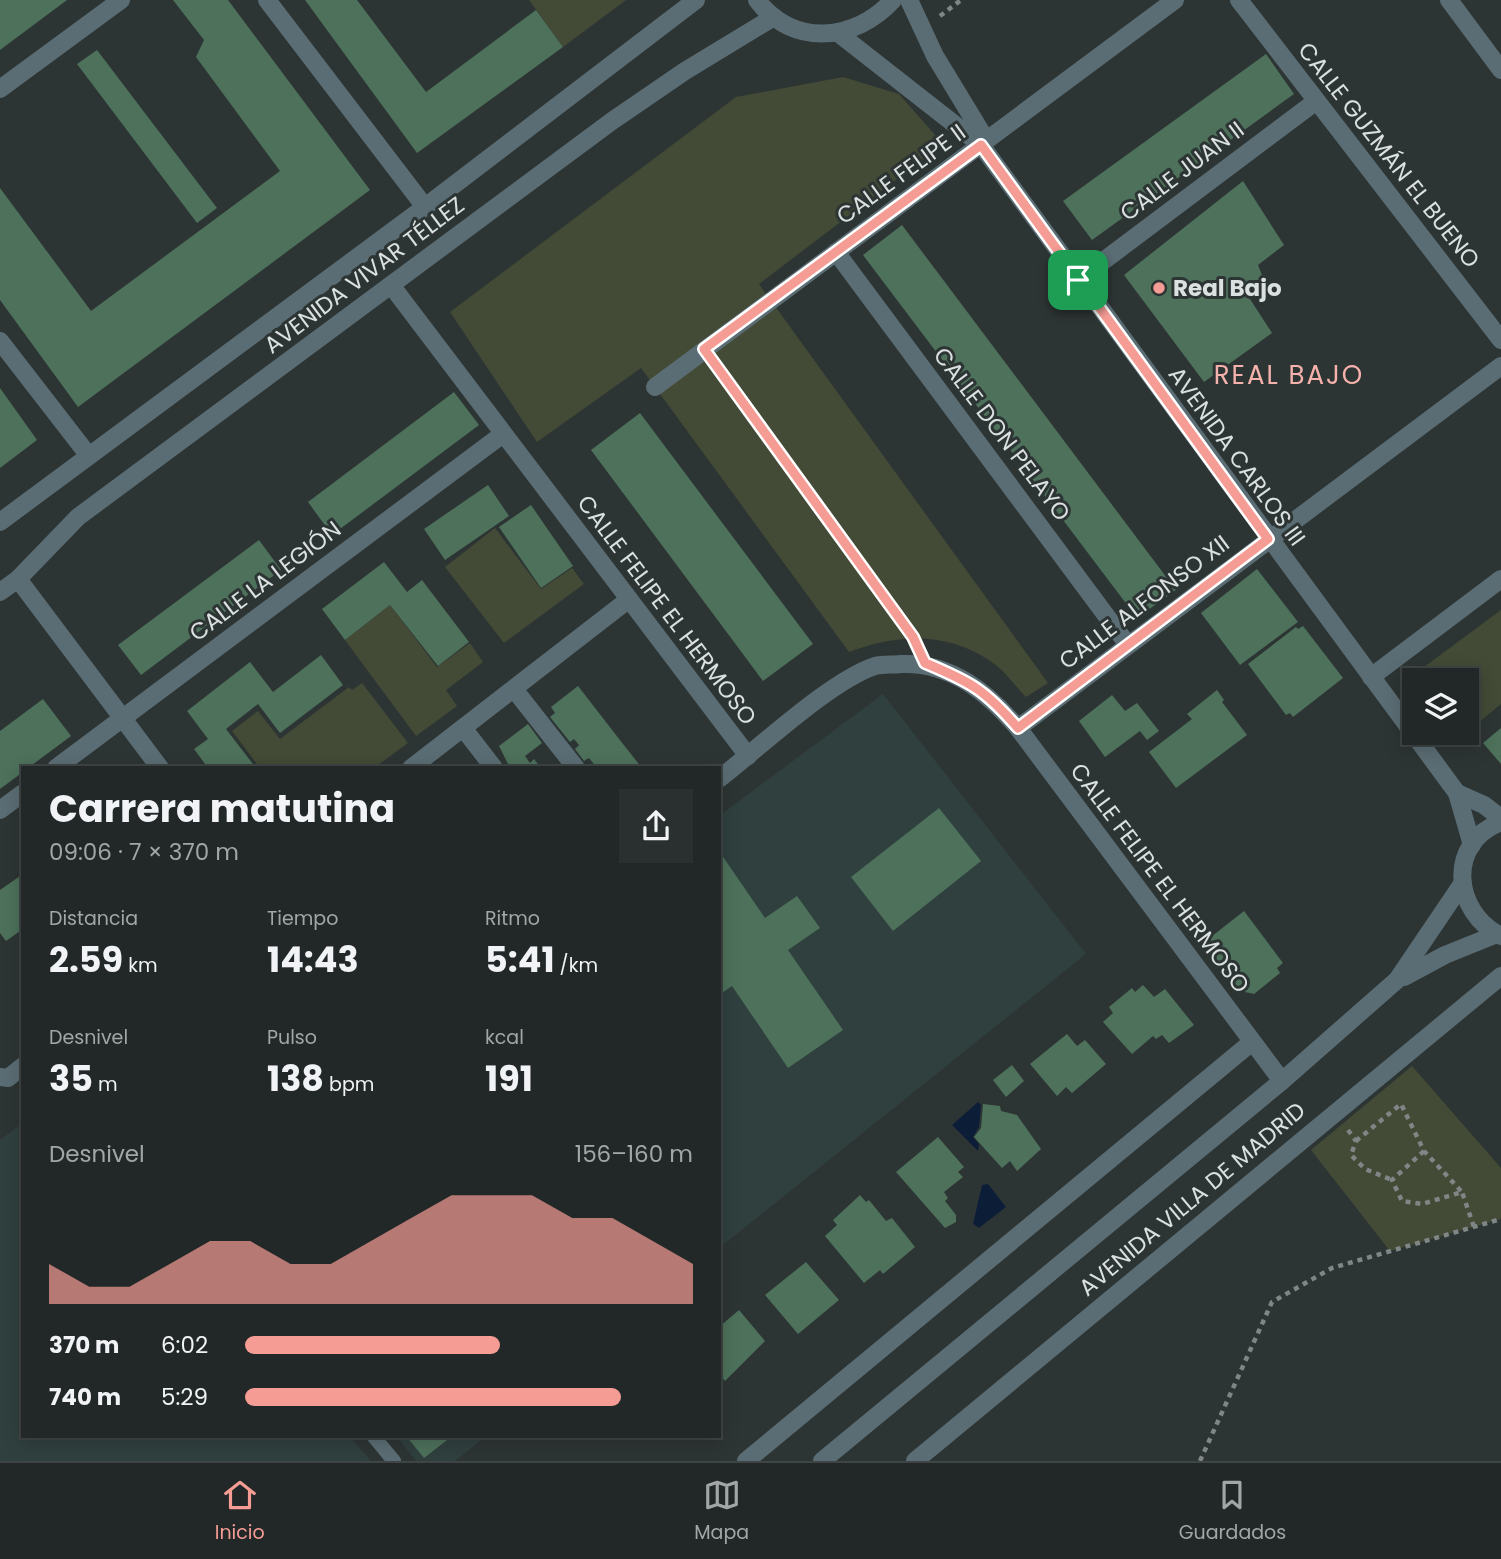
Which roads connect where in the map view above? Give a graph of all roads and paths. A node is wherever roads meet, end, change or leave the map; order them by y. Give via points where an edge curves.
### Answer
1 (121, 0) edge
2 (267, 0) edge
3 (696, 0) edge
4 (757, 0) edge
5 (893, 0) edge
6 (909, 0) edge
7 (1175, 0) edge
8 (1239, 0) edge
9 (1449, 0) edge
10 (774, 17) junction
11 (838, 33) junction
12 (1501, 71) edge
13 (0, 89) edge
14 (1315, 102) junction
15 (981, 145) junction
16 (425, 207) junction
17 (836, 252) junction
18 (1078, 280) junction
19 (391, 285) junction
20 (1501, 340) edge
21 (2, 347) edge
22 (704, 349) junction
23 (1501, 366) edge
24 (655, 387) dead end
25 (503, 434) junction
26 (89, 456) junction
27 (0, 522) edge
28 (1268, 539) junction
29 (18, 579) junction
30 (1501, 579) edge
31 (0, 592) edge
32 (628, 600) junction
33 (1128, 645) junction
34 (925, 663) junction
35 (1371, 677) junction
36 (514, 689) junction
37 (122, 719) junction
38 (463, 728) junction
39 (1018, 728) junction
40 (748, 756) junction
41 (59, 766) edge
42 (158, 766) edge
43 (415, 766) edge
44 (492, 766) edge
45 (574, 766) edge
46 (721, 777) edge
47 (1457, 793) junction
48 (21, 794) edge
49 (0, 810) edge
50 (1501, 820) edge
51 (1472, 845) junction
52 (1462, 884) junction
53 (1499, 935) edge
54 (1501, 976) edge
55 (1397, 980) junction
56 (1252, 1042) junction
57 (21, 1068) edge
58 (0, 1077) edge
59 (1282, 1081) junction
60 (1336, 1112) junction
61 (1356, 1141) junction
62 (1424, 1151) junction
63 (1392, 1180) junction
64 (1462, 1192) junction
65 (1501, 1219) edge
66 (1474, 1227) junction
67 (375, 1438) edge
68 (394, 1461) edge
69 (746, 1461) edge
70 (822, 1461) edge
71 (915, 1461) edge
72 (1200, 1461) edge

1 - 13 street
2 - 16 street
3 - 16 street, AVENIDA VIVAR TÉLLEZ
4 - 10 street
5 - 11 street via 860,27
6 - 15 street, AVENIDA CARLOS III via 935,56 983,135
7 - 15 street, CALLE FELIPE II
8 - 14 street, CALLE GUZMÁN EL BUENO
9 - 12 street
10 - 11 street via 793,28
10 - 19 street, AVENIDA VIVAR TÉLLEZ via 612,121
11 - 15 street, AVENIDA CARLOS III
14 - 18 street, CALLE JUAN II
14 - 20 street, CALLE GUZMÁN EL BUENO
15 - 17 street, CALLE FELIPE II
15 - 18 street, AVENIDA CARLOS III
16 - 26 street, AVENIDA VIVAR TÉLLEZ
17 - 22 street, CALLE FELIPE II
17 - 33 street, CALLE DON PELAYO
18 - 28 street, AVENIDA CARLOS III
19 - 25 street, CALLE FELIPE EL HERMOSO
19 - 29 street, AVENIDA VIVAR TÉLLEZ via 78,517
21 - 26 street
22 - 24 street, CALLE FELIPE II
22 - 34 path via 913,637
23 - 28 street, CALLE ALFONSO XII
25 - 32 street, CALLE FELIPE EL HERMOSO
25 - 37 street, CALLE LA LEGIÓN
26 - 27 street, AVENIDA VIVAR TÉLLEZ
28 - 33 street, CALLE ALFONSO XII
28 - 35 street, AVENIDA CARLOS III
29 - 31 street, AVENIDA VIVAR TÉLLEZ
29 - 37 street
30 - 35 street
32 - 36 street
32 - 40 street, CALLE FELIPE EL HERMOSO
33 - 39 street, CALLE ALFONSO XII
34 - 39 street, CALLE FELIPE EL HERMOSO via 970,682
34 - 40 street, CALLE FELIPE EL HERMOSO via 876,666 838,685
35 - 47 street, AVENIDA CARLOS III
36 - 38 street
36 - 45 street
37 - 41 street, CALLE LA LEGIÓN
37 - 42 street
38 - 43 street
38 - 44 street
39 - 56 street, CALLE FELIPE EL HERMOSO
40 - 46 street
47 - 50 street, AVENIDA CARLOS III
47 - 51 street, AVENIDA CARLOS III
48 - 49 street
50 - 51 street
51 - 52 street
52 - 53 street via 1475,916
52 - 55 street
53 - 55 street
54 - 60 street, AVENIDA VILLA DE MADRID
55 - 59 street
56 - 59 street, CALLE FELIPE EL HERMOSO
56 - 69 street
57 - 58 street via 8,1078
59 - 70 street
60 - 61 path
60 - 71 street, AVENIDA VILLA DE MADRID
61 - 62 path via 1401,1104
61 - 63 path via 1351,1155 1364,1168
62 - 63 path
62 - 64 path
63 - 64 path via 1402,1201 1422,1204
64 - 66 path
65 - 66 path
66 - 72 path via 1332,1268 1272,1301
67 - 68 lane

